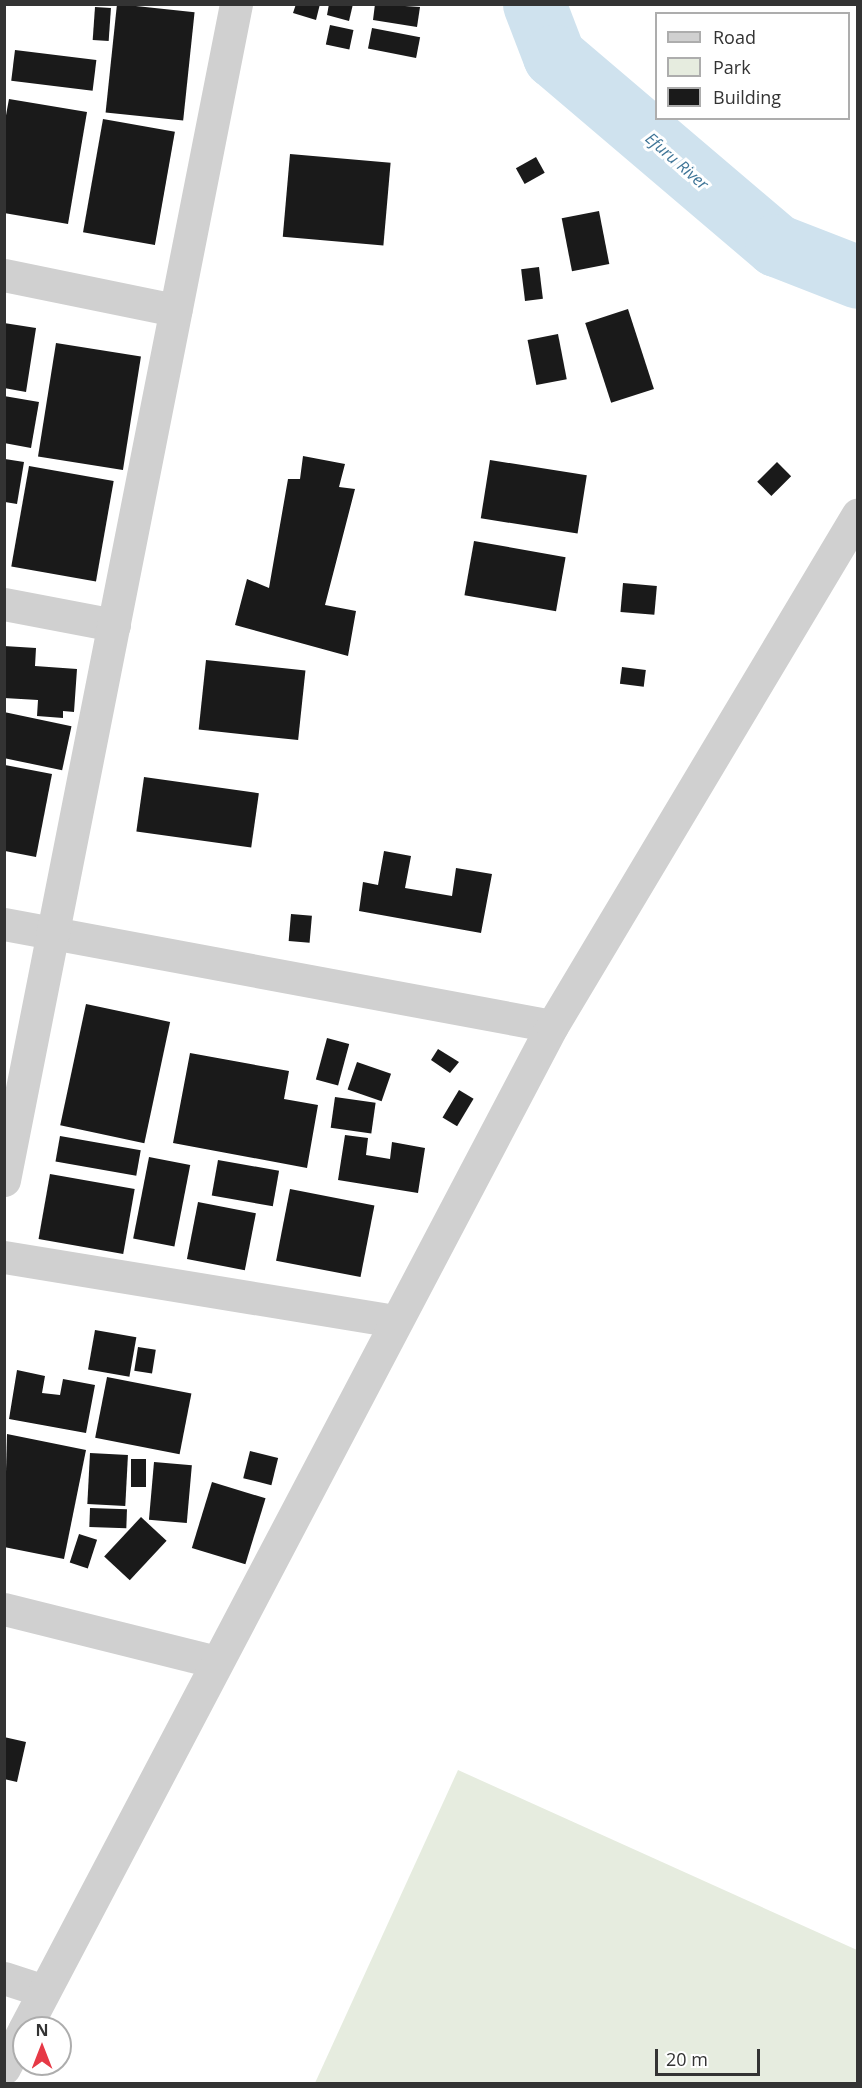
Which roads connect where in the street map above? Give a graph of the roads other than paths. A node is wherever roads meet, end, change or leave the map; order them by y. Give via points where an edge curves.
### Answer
1 (236, 4) edge
2 (4, 275) edge
3 (175, 310) junction
4 (858, 514) edge
5 (4, 604) edge
6 (114, 625) junction
7 (4, 924) edge
8 (53, 932) junction
9 (552, 1026) junction
10 (4, 1180) edge
11 (4, 1257) edge
12 (395, 1320) junction
13 (4, 1609) edge
14 (217, 1662) junction
15 (4, 1978) edge
16 (44, 1991) junction
17 (32, 2016) edge
18 (12, 2053) edge
19 (4, 2068) edge

1 - 3 street
2 - 3 street
3 - 6 street
4 - 9 street
5 - 6 street
6 - 8 street
7 - 8 street
8 - 9 street
8 - 10 street
9 - 12 street
11 - 12 street
12 - 14 street
13 - 14 street
14 - 16 street
15 - 16 street
16 - 17 street
18 - 19 street

